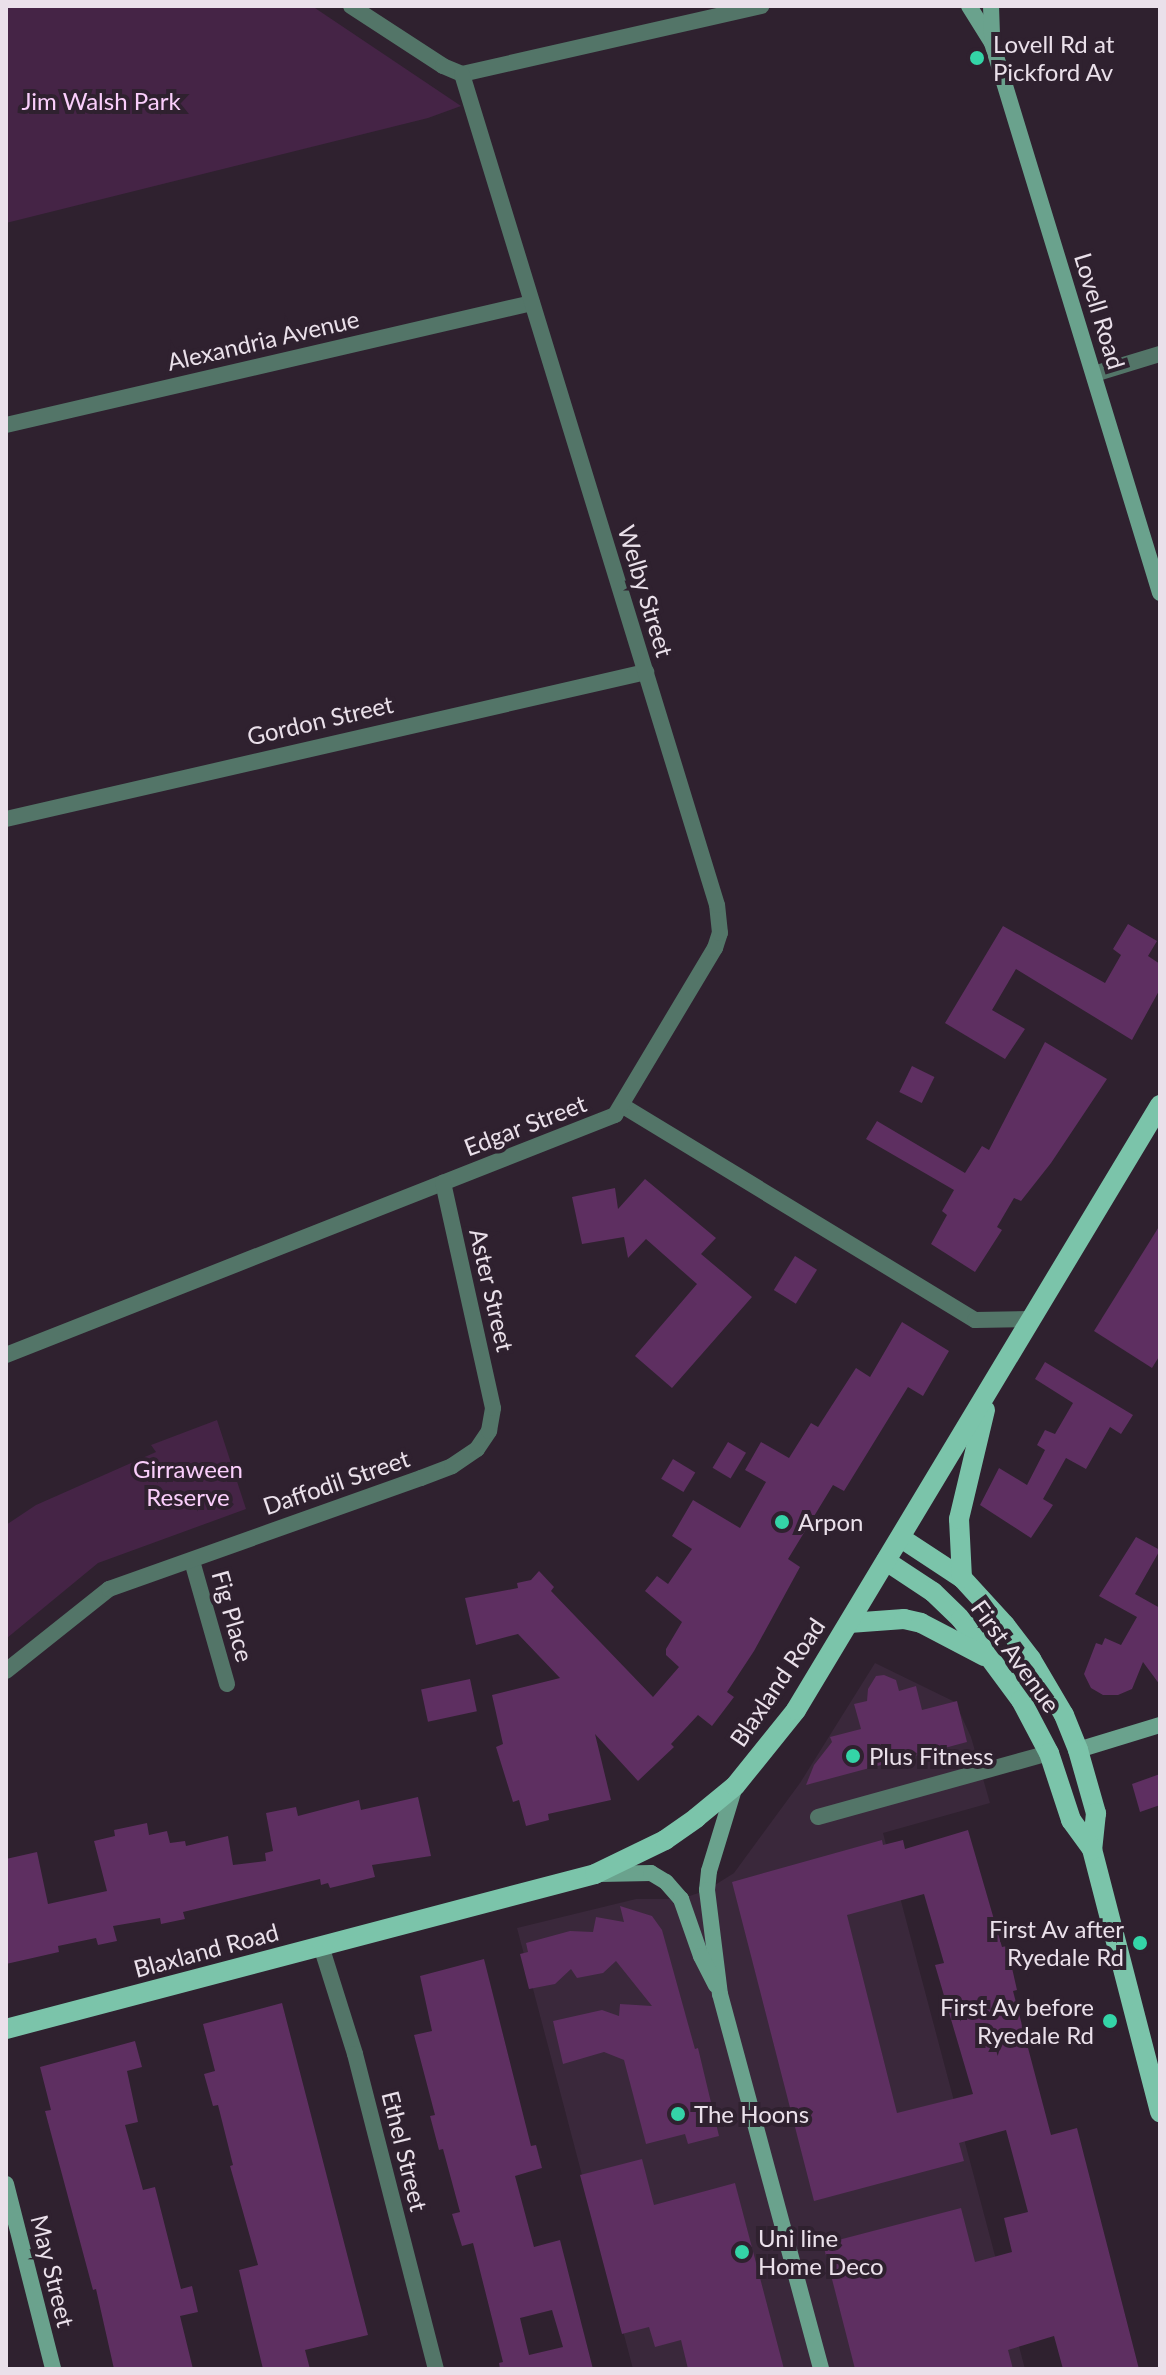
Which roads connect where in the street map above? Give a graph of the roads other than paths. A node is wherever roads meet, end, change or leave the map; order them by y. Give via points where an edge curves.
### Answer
1 (351, 6) edge
2 (761, 6) edge
3 (969, 6) edge
4 (991, 6) edge
5 (992, 43) junction
6 (462, 74) junction
7 (532, 303) junction
8 (1160, 354) edge
9 (1094, 374) junction
10 (6, 425) edge
11 (1160, 593) edge
12 (646, 672) junction
13 (6, 819) edge
14 (1160, 1105) edge
15 (623, 1106) junction
16 (443, 1182) junction
17 (1030, 1319) junction
18 (6, 1355) edge
19 (991, 1385) junction
20 (493, 1408) joint
21 (901, 1538) junction
22 (192, 1561) junction
23 (886, 1561) junction
24 (962, 1578) junction
25 (849, 1623) junction
26 (991, 1660) junction
27 (6, 1671) edge
28 (227, 1684) dead end
29 (1160, 1725) edge
30 (1078, 1750) junction
31 (1049, 1753) junction
32 (735, 1786) junction
33 (818, 1817) dead end
34 (1092, 1849) junction
35 (595, 1874) junction
36 (321, 1946) junction
37 (720, 1994) junction
38 (6, 2029) edge
39 (1160, 2112) edge
40 (6, 2184) edge
41 (53, 2369) edge
42 (436, 2369) edge
43 (821, 2369) edge

1 - 6 street
2 - 6 street
3 - 5 street, Lovell Road
4 - 5 street, Lovell Road
5 - 9 street, Lovell Road
6 - 7 street, Welby Street
7 - 10 street, Alexandria Avenue
7 - 12 street, Welby Street
8 - 9 street
9 - 11 street, Lovell Road
12 - 13 street, Gordon Street
12 - 15 street, Welby Street via 717,905 720,933
14 - 17 main road, Blaxland Road
15 - 16 street, Edgar Street via 615,1115
15 - 17 street, Edgar Street via 975,1320
16 - 18 street, Edgar Street
16 - 20 street, Aster Street
17 - 19 main road, Blaxland Road
19 - 21 main road, Blaxland Road
19 - 24 main road via 959,1519
20 - 22 street, Daffodil Street via 489,1431 477,1449 452,1466
21 - 23 main road, Blaxland Road
21 - 24 main road, First Avenue
22 - 27 street, Daffodil Street via 109,1589
22 - 28 street, Fig Place
23 - 25 main road, Blaxland Road
23 - 26 main road, First Avenue via 933,1592
24 - 30 main road, First Avenue via 1031,1659
25 - 26 main road via 921,1623
25 - 32 main road, Blaxland Road via 796,1710
26 - 31 main road, First Avenue via 1021,1700
29 - 30 street
30 - 34 main road, First Avenue via 1096,1813
31 - 33 street
31 - 34 main road, First Avenue via 1071,1820
32 - 35 main road, Blaxland Road via 665,1840
32 - 37 street via 707,1890
34 - 39 main road, First Avenue
35 - 36 main road, Blaxland Road
35 - 37 street via 651,1873 666,1882 681,1899
36 - 38 main road, Blaxland Road
36 - 42 street, Ethel Street via 355,2054
37 - 43 street
40 - 41 street, May Street

